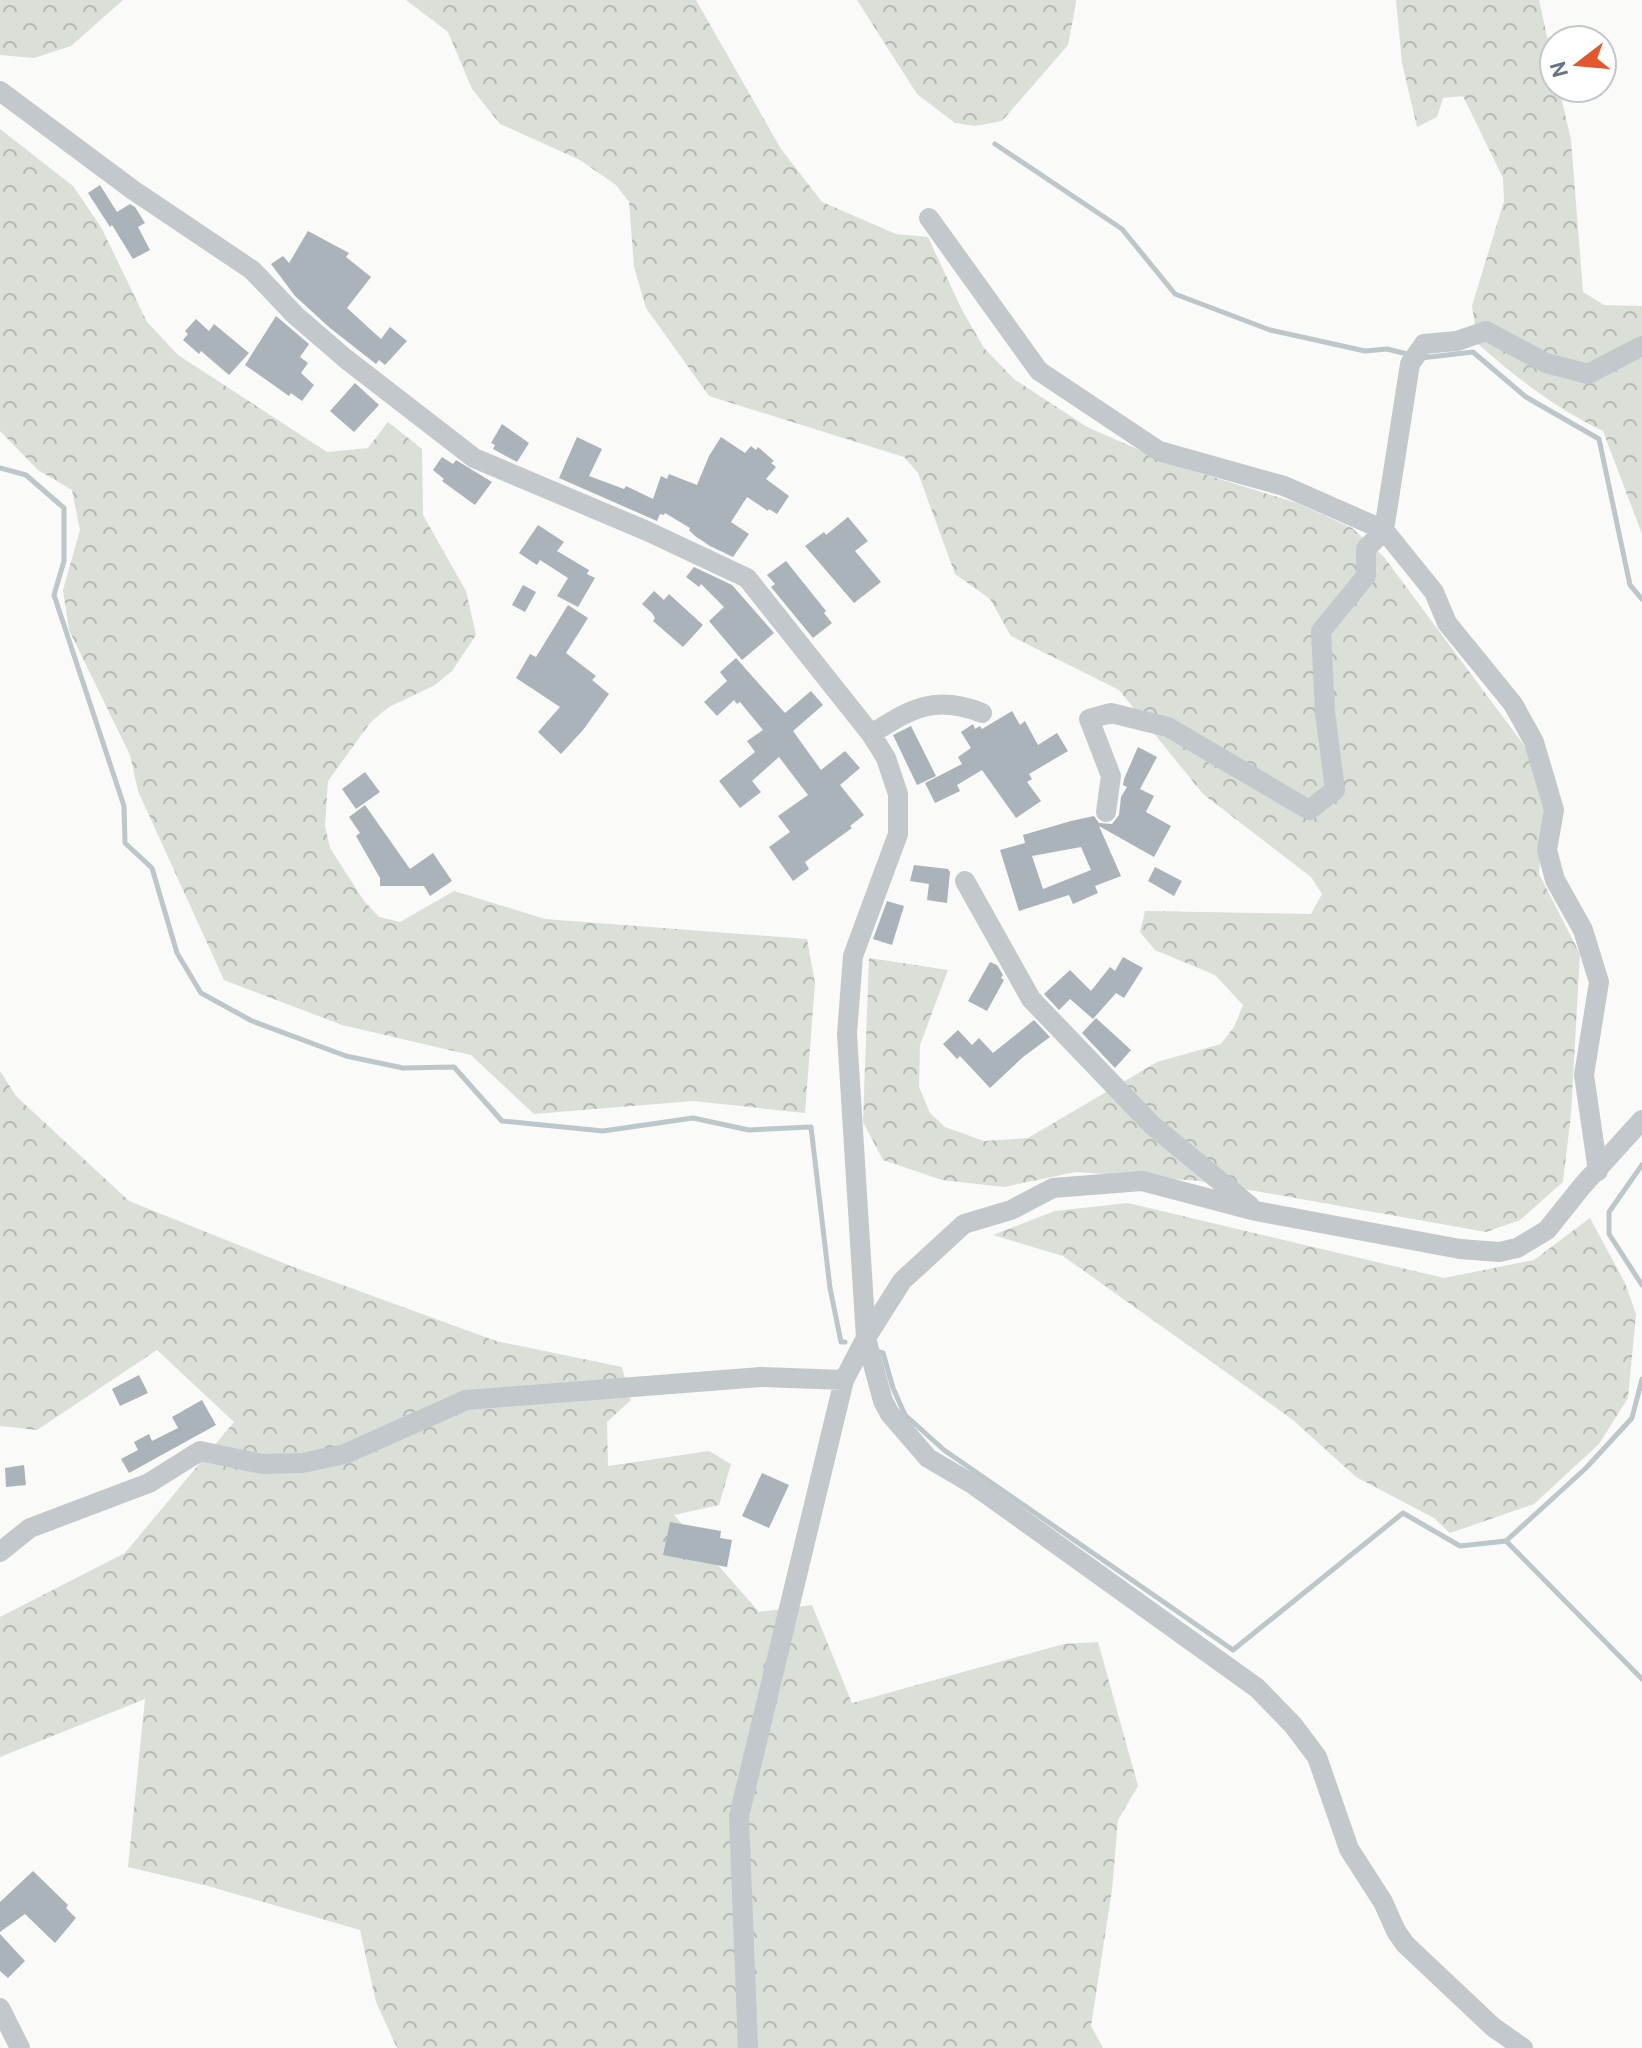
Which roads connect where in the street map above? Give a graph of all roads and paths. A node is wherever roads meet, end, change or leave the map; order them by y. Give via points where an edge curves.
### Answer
1 (0, 91) edge
2 (929, 218) dead end
3 (1642, 346) edge
4 (1384, 530) junction
5 (982, 713) dead end
6 (871, 734) junction
7 (1106, 812) dead end
8 (965, 881) dead end
9 (1642, 1120) edge
10 (1598, 1171) junction
11 (1256, 1211) junction
12 (866, 1338) junction
13 (844, 1380) junction
14 (0, 1552) edge
15 (0, 2008) edge
16 (20, 2048) edge
17 (748, 2048) edge
18 (1523, 2048) edge

1 - 6 street via 252,270 346,359 474,458 747,578
2 - 4 street via 1039,371 1159,451 1284,486
3 - 4 street via 1588,374 1546,363 1486,331 1424,344 1410,364
4 - 7 street via 1366,549 1366,576 1321,631 1335,790 1309,810 1168,727 1111,713 1089,719 1111,776
4 - 10 street via 1434,592 1447,623 1513,704 1534,742 1554,810 1547,850 1555,880 1583,930 1599,982 1584,1075
5 - 6 street via 938,703 911,709
6 - 12 street via 898,794 898,834 853,956 847,1034
8 - 11 street via 1031,999 1152,1125
9 - 10 street
10 - 11 street via 1547,1230 1499,1252
11 - 12 street via 1142,1181 1053,1188 1011,1210 964,1224 902,1281
12 - 13 street
12 - 18 street via 883,1401 928,1458 1229,1665 1293,1725 1317,1757 1349,1849 1405,1944 1493,2027
13 - 14 street via 761,1377 466,1400 345,1454 302,1463 262,1464 200,1451 149,1483 30,1528
13 - 17 street via 739,1816
15 - 16 street

